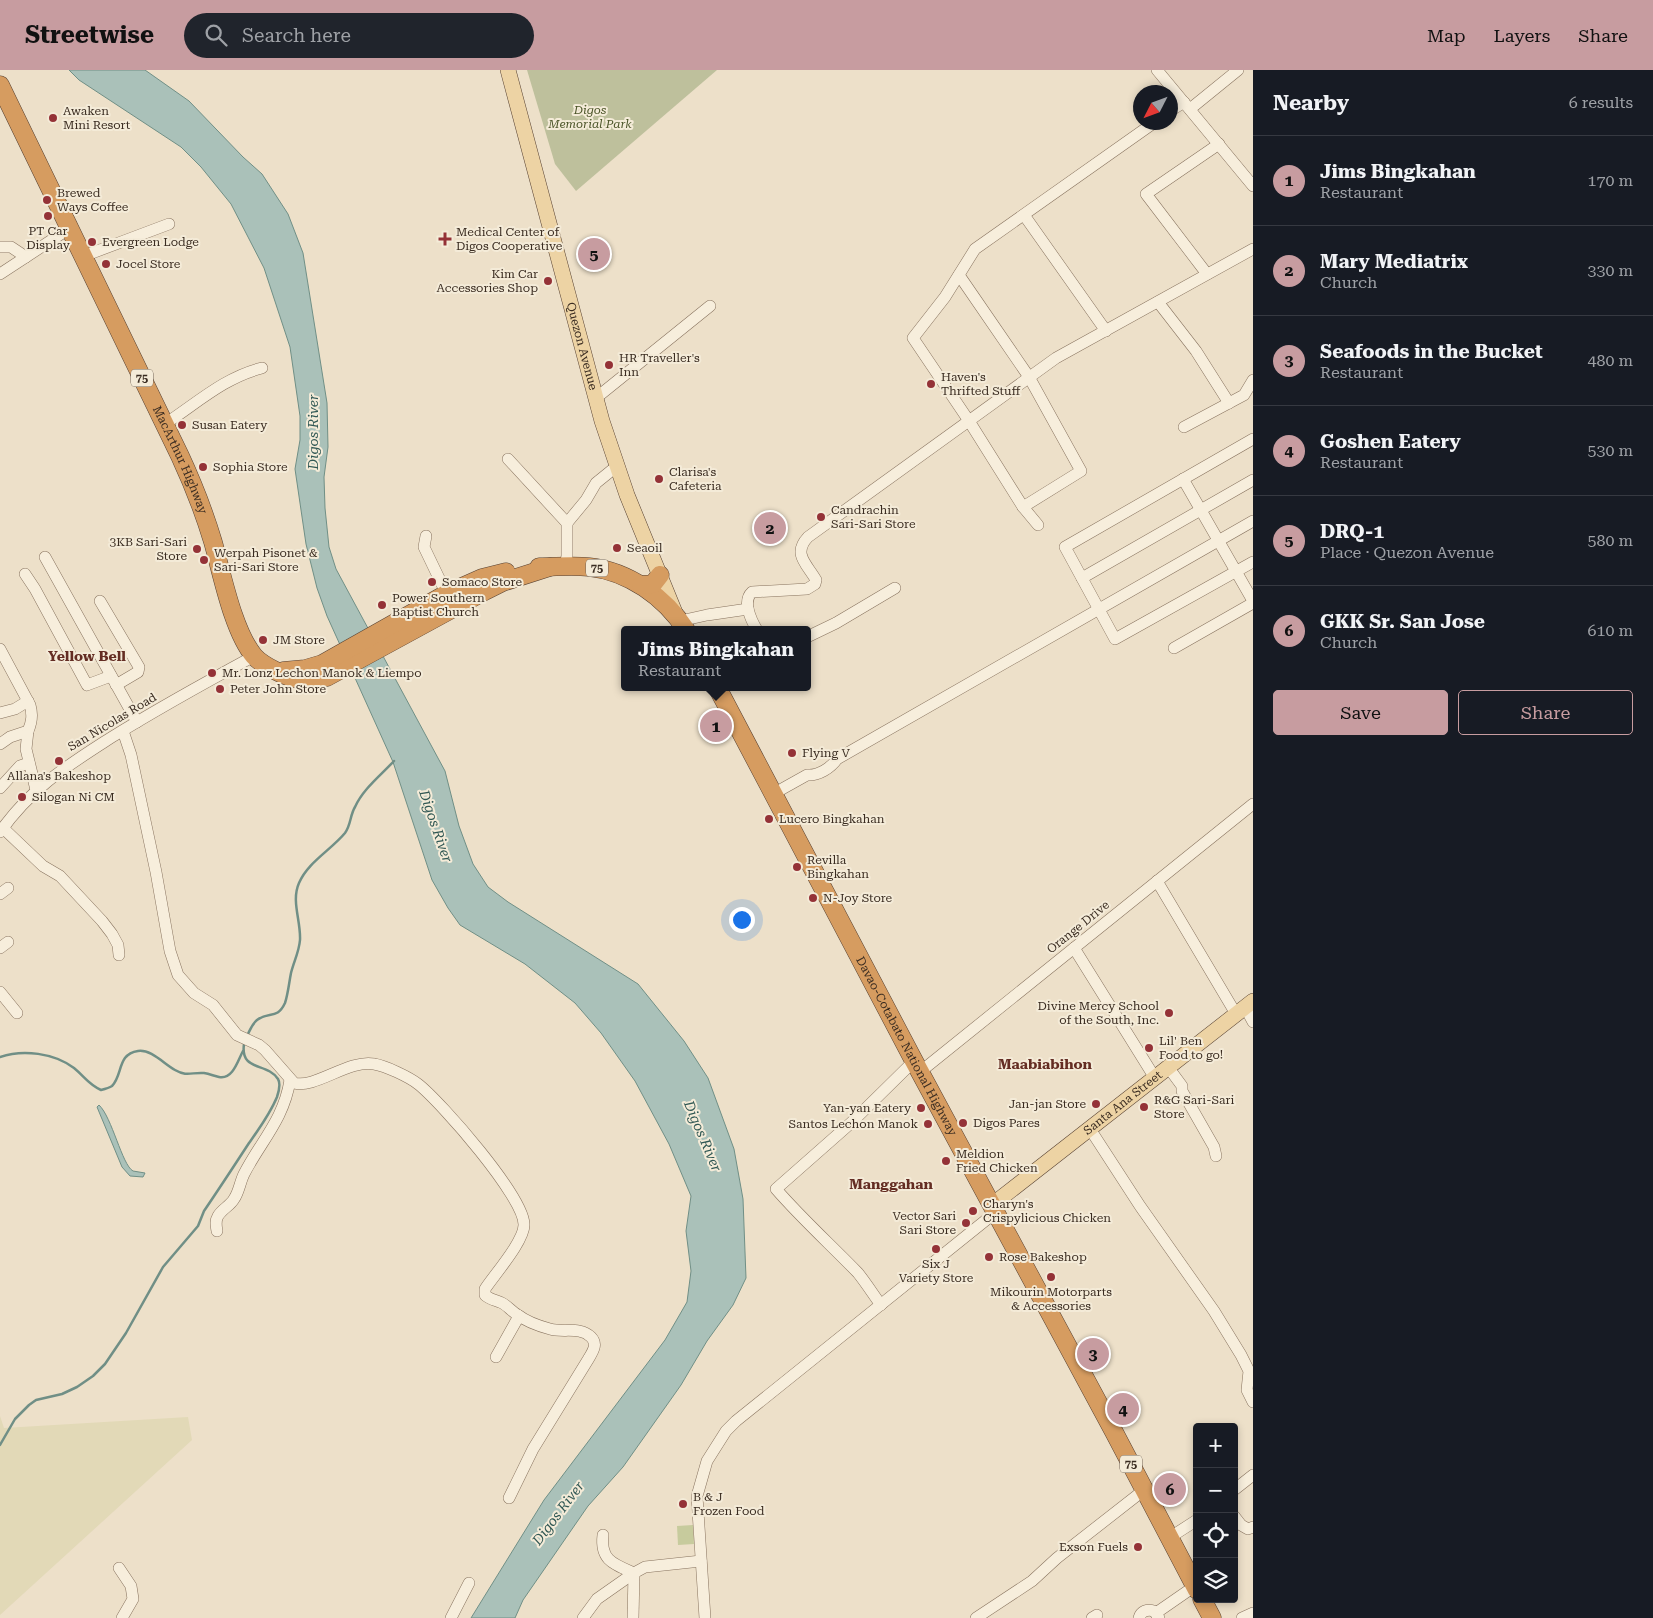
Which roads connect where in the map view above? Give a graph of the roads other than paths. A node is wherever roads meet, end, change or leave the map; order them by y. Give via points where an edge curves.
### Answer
1 (508, 70) edge
2 (1157, 70) edge
3 (1238, 70) edge
4 (0, 85) edge
5 (1187, 105) junction
6 (1178, 108) edge
7 (1144, 130) edge
8 (1219, 144) junction
9 (1253, 166) edge
10 (1244, 174) junction
11 (1253, 186) edge
12 (1024, 215) junction
13 (169, 224) dead end
14 (70, 228) junction
15 (0, 247) edge
16 (1253, 249) edge
17 (84, 256) junction
18 (26, 257) junction
19 (0, 274) edge
20 (1207, 274) junction
21 (959, 275) junction
22 (1158, 302) junction
23 (710, 306) dead end
24 (1106, 331) junction
25 (262, 368) dead end
26 (1030, 377) junction
27 (1253, 380) edge
28 (596, 398) junction
29 (1229, 403) junction
30 (968, 421) junction
31 (165, 424) junction
32 (1184, 427) dead end
33 (1253, 439) edge
34 (508, 459) dead end
35 (617, 466) junction
36 (1183, 479) junction
37 (1253, 480) edge
38 (1023, 506) junction
39 (1200, 509) junction
40 (1253, 521) edge
41 (567, 524) junction
42 (1038, 525) dead end
43 (426, 536) dead end
44 (1218, 541) junction
45 (45, 557) dead end
46 (1253, 562) edge
47 (558, 567) junction
48 (1236, 572) junction
49 (25, 574) dead end
50 (660, 575) junction
51 (1082, 578) junction
52 (641, 585) junction
53 (895, 588) dead end
54 (450, 600) junction
55 (100, 601) dead end
56 (1253, 602) edge
57 (1099, 608) junction
58 (748, 609) junction
59 (681, 622) edge
60 (755, 626) edge
61 (811, 634) edge
62 (1174, 648) dead end
63 (0, 649) edge
64 (254, 656) junction
65 (4, 664) edge
66 (114, 681) junction
67 (719, 691) edge
68 (28, 701) junction
69 (0, 713) edge
70 (136, 722) junction
71 (28, 731) junction
72 (123, 731) junction
73 (0, 744) edge
74 (29, 763) junction
75 (0, 788) edge
76 (36, 790) junction
77 (773, 794) junction
78 (1253, 804) edge
79 (2, 830) edge
80 (1157, 881) junction
81 (1074, 948) junction
82 (119, 955) dead end
83 (0, 992) edge
84 (1244, 1007) edge
85 (17, 1013) dead end
86 (1253, 1022) edge
87 (917, 1067) junction
88 (1168, 1067) junction
89 (1155, 1078) junction
90 (290, 1080) junction
91 (1090, 1129) junction
92 (1216, 1156) dead end
93 (994, 1208) junction
94 (218, 1231) dead end
95 (881, 1304) junction
96 (519, 1316) junction
97 (496, 1357) dead end
98 (1253, 1402) edge
99 (1253, 1475) edge
100 (1238, 1487) edge
101 (1144, 1490) junction
102 (509, 1498) dead end
103 (1238, 1520) edge
104 (1193, 1523) edge
105 (1253, 1527) edge
106 (603, 1534) dead end
107 (1169, 1538) junction
108 (701, 1561) junction
109 (119, 1568) dead end
110 (634, 1573) junction
111 (469, 1583) dead end
112 (1193, 1583) edge
113 (1193, 1595) edge
114 (1204, 1603) edge
115 (1253, 1613) edge
116 (1158, 1616) edge
117 (122, 1618) edge
118 (451, 1618) edge
119 (583, 1618) edge
120 (633, 1618) edge
121 (705, 1618) edge
122 (976, 1618) edge
123 (1139, 1618) edge
124 (1212, 1618) edge
125 (1242, 1618) edge

1 - 28 main road, Quezon Avenue
2 - 5 street
3 - 5 street
4 - 14 highway, MacArthur Highway / 75
5 - 6 street
5 - 8 street
7 - 12 street
8 - 10 street
8 - 20 street via 1146,194
9 - 10 street
10 - 11 street
12 - 21 street via 975,249
12 - 24 street
13 - 17 street
14 - 17 highway, MacArthur Highway / 75
14 - 18 street
15 - 18 street via 11,247
16 - 20 street
17 - 31 highway, MacArthur Highway / 75
18 - 19 street
20 - 22 street
21 - 26 street
21 - 30 street via 913,338
22 - 24 street
22 - 29 street via 1196,350
23 - 28 street
24 - 26 street via 1076,346
25 - 31 street via 220,384
26 - 30 street
26 - 38 street via 1081,471
27 - 29 street via 1244,395
28 - 35 main road, Quezon Avenue
29 - 32 street
30 - 38 street
30 - 58 street via 804,542 800,552 816,580 812,587 752,592 748,597
31 - 64 highway, MacArthur Highway / 75 via 199,500 241,636
33 - 36 street
34 - 41 street
35 - 41 street via 596,484
35 - 50 main road, Quezon Avenue
36 - 39 street
36 - 51 street via 1065,547
37 - 39 street
38 - 42 street
39 - 44 street
39 - 51 street
40 - 44 street
41 - 47 street via 567,556
43 - 54 street via 424,548
44 - 48 street
44 - 57 street
45 - 66 street
46 - 48 street
47 - 52 highway, MacArthur Highway / 75 via 604,569
47 - 54 highway, MacArthur Highway / 75
48 - 56 street
48 - 57 street via 1115,639
49 - 66 street via 87,685
50 - 52 highway via 653,584
50 - 59 main road, Quezon Avenue
51 - 57 street
52 - 59 highway, MacArthur Highway / 75
53 - 61 street
54 - 64 highway, MacArthur Highway / 75 via 343,661 327,677 294,680
55 - 66 street via 139,667 138,672
56 - 62 street
57 - 77 street via 837,759 830,758
58 - 59 street
58 - 60 street
63 - 65 street
64 - 70 street, San Nicolas Road
65 - 68 street
66 - 70 street
67 - 77 highway, Davao-Cotabato National Highway / 75
68 - 69 street
68 - 71 street via 33,713
70 - 72 street, San Nicolas Road
71 - 73 street
71 - 74 street via 26,749
72 - 76 street, San Nicolas Road via 67,765
72 - 90 street via 131,754 174,968 194,993 213,1005 237,1035 259,1045
74 - 75 street via 20,766
74 - 76 street
76 - 79 street, San Nicolas Road
77 - 87 highway, Davao-Cotabato National Highway / 75
78 - 80 street, Orange Drive
79 - 82 street via 43,866 60,876 112,934
80 - 81 street, Orange Drive
80 - 84 street
81 - 87 street, Orange Drive
81 - 89 street
83 - 85 street
84 - 86 street
84 - 88 main road, Santa Ana Street
87 - 93 highway, Davao-Cotabato National Highway / 75
87 - 95 street, Orange Drive via 776,1189 859,1274
88 - 89 main road, Santa Ana Street
88 - 92 street via 1182,1086
89 - 91 main road, Santa Ana Street
90 - 94 street via 283,1110 245,1173 235,1199 220,1212 216,1224
90 - 96 street via 303,1084 354,1066 374,1064 408,1078 428,1092 496,1170 524,1217 520,1240 484,1293
91 - 93 main road, Santa Ana Street
91 - 98 street via 1241,1355 1249,1371 1247,1390
93 - 95 street
93 - 101 highway, Davao-Cotabato National Highway / 75
95 - 108 street via 726,1431 707,1461 697,1496
96 - 97 street
96 - 102 street via 550,1330 586,1333 595,1342 589,1358 533,1449
99 - 100 street
101 - 107 highway, Davao-Cotabato National Highway / 75
101 - 122 street via 1032,1580
103 - 105 street via 1245,1528
104 - 107 street
106 - 110 street via 603,1552 608,1559
107 - 112 highway, Davao-Cotabato National Highway / 75
108 - 110 street via 645,1568
108 - 121 street
109 - 117 street via 131,1586 133,1599
110 - 119 street via 597,1600
110 - 120 street
111 - 118 street
113 - 116 street
114 - 124 highway, Davao-Cotabato National Highway / 75
115 - 125 street
116 - 123 street via 1151,1610 1145,1610

